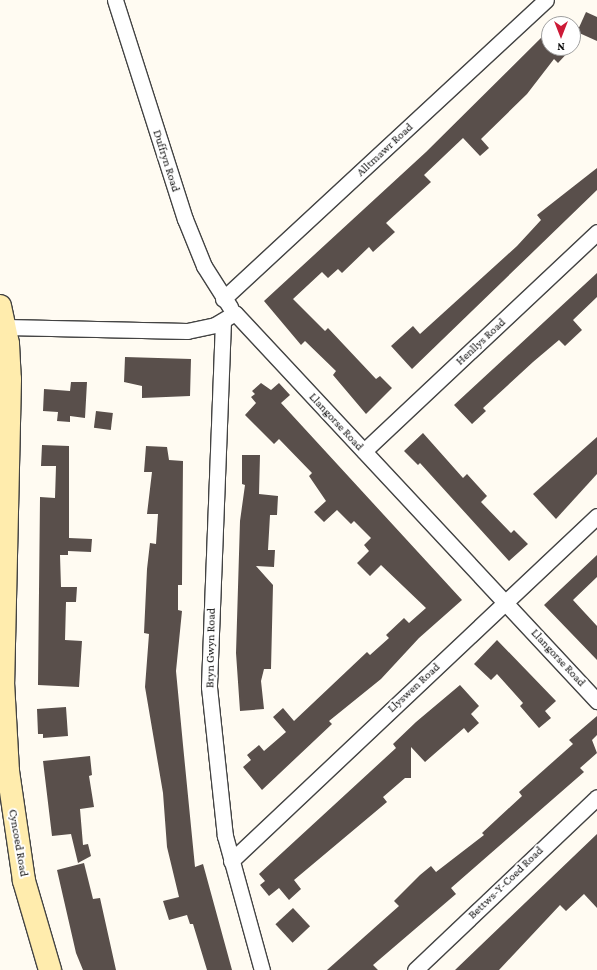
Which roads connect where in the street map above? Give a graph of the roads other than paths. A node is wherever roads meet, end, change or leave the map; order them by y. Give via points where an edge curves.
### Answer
1 (115, 0) edge
2 (546, 0) edge
3 (597, 232) edge
4 (224, 299) junction
5 (0, 306) edge
6 (229, 317) junction
7 (6, 327) junction
8 (4, 442) edge
9 (364, 451) junction
10 (597, 516) edge
11 (504, 602) junction
12 (2, 682) edge
13 (597, 701) edge
14 (597, 796) edge
15 (231, 861) junction
16 (50, 970) edge
17 (262, 970) edge
18 (415, 970) edge

1 - 4 street, Duffryn Road via 185,219 204,266
2 - 4 street, Alltmawr Road
3 - 9 street, Henllys Road
4 - 6 street, Duffryn Road
5 - 7 street, Cyncoed Road
6 - 7 street via 187,331
6 - 9 street, Llangorse Road
6 - 15 street, Bryn Gwyn Road via 209,687 222,815
7 - 8 street, Cyncoed Road via 10,373
8 - 12 street, Cyncoed Road
9 - 11 street, Llangorse Road
10 - 11 street, Llyswen Road
11 - 13 street, Llangorse Road
11 - 15 street, Llyswen Road
12 - 16 street, Cyncoed Road via 13,821 24,881
14 - 18 street, Bettws-Y-Coed Road
15 - 17 street, Bryn Gwyn Road

